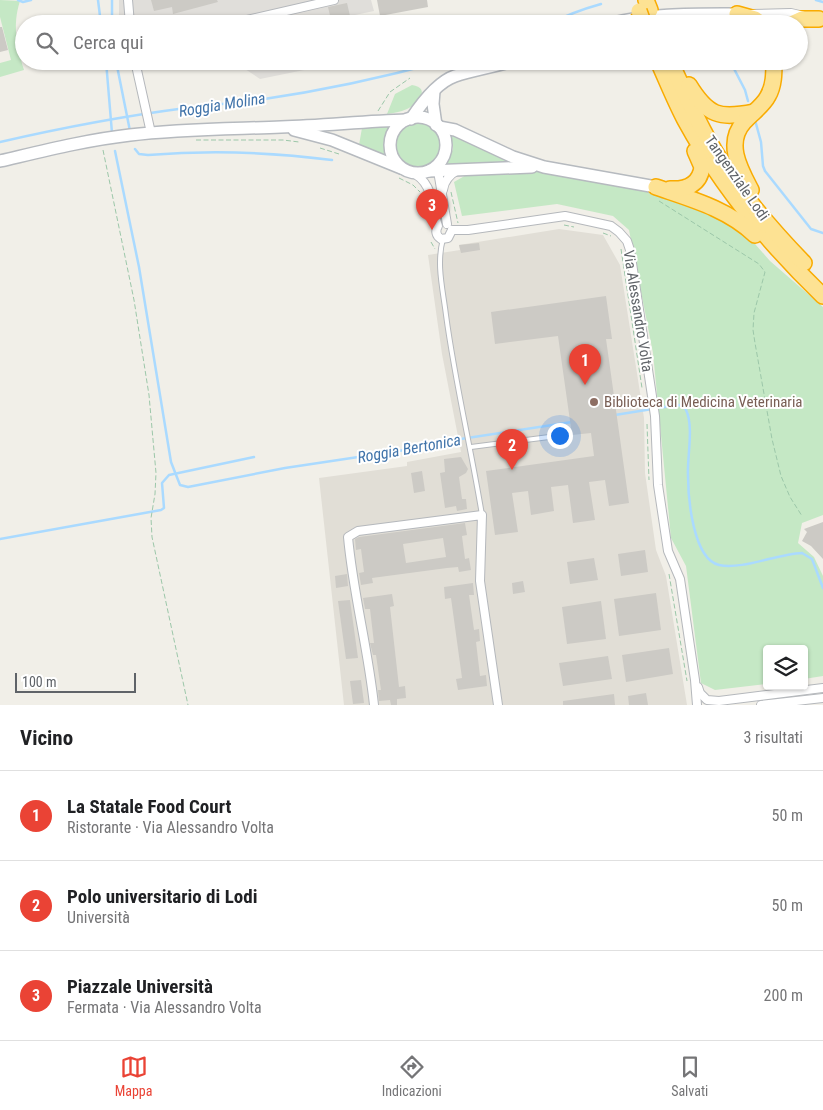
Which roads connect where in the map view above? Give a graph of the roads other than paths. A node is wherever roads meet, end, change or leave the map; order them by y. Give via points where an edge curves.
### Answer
1 (128, 0) edge
2 (334, 0) edge
3 (737, 14) junction
4 (129, 15) edge
5 (268, 15) edge
6 (687, 15) edge
7 (741, 15) edge
8 (800, 15) edge
9 (808, 17) edge
10 (808, 19) edge
11 (821, 20) edge
12 (137, 70) edge
13 (477, 70) edge
14 (662, 70) edge
15 (674, 70) edge
16 (681, 70) edge
17 (774, 70) edge
18 (434, 91) junction
19 (754, 112) junction
20 (408, 120) junction
21 (685, 120) junction
22 (437, 126) junction
23 (282, 127) junction
24 (151, 133) junction
25 (0, 161) edge
26 (544, 167) junction
27 (436, 168) junction
28 (458, 170) junction
29 (402, 172) junction
30 (654, 187) junction
31 (442, 192) junction
32 (447, 224) junction
33 (438, 226) junction
34 (771, 227) junction
35 (452, 230) junction
36 (443, 239) junction
37 (806, 280) junction
38 (823, 282) edge
39 (823, 296) edge
40 (557, 436) dead end
41 (470, 445) junction
42 (482, 515) junction
43 (695, 680) junction
44 (823, 688) edge
45 (823, 698) edge
46 (374, 705) edge
47 (498, 705) edge
48 (697, 705) edge
49 (761, 705) edge

1 - 4 street
2 - 5 street
3 - 6 main road
3 - 7 highway
3 - 8 street
9 - 11 street
10 - 11 highway
12 - 24 street
13 - 18 main road via 454,76
14 - 21 highway
15 - 34 highway, Tangenziale Lodi via 704,132 734,180
16 - 19 highway via 705,107 718,114 732,116
17 - 19 highway via 768,96
18 - 20 main road
18 - 22 main road
19 - 34 highway via 737,130 734,141 737,161
20 - 22 main road via 424,118
20 - 23 main road
20 - 29 main road via 398,126 390,143 391,153
21 - 30 highway via 688,138 701,163 700,176 688,188 680,190
21 - 37 highway via 742,208
22 - 26 main road
22 - 27 main road via 446,143
23 - 24 main road
23 - 29 main road via 332,140
24 - 25 main road via 100,139
26 - 28 main road
26 - 30 main road
27 - 28 main road
27 - 29 main road via 419,173
27 - 31 street
28 - 31 street via 450,174
29 - 33 street via 417,175 425,182
30 - 37 highway via 734,218 755,234 781,263
31 - 32 street
32 - 33 street
32 - 35 street
33 - 36 street via 437,235
34 - 38 highway, Tangenziale Lodi
35 - 36 street via 450,236
35 - 43 street, Via Alessandro Volta via 565,216 611,226 626,241 655,416 658,486 668,551 680,579
36 - 41 lane via 440,267 452,358
37 - 39 highway
40 - 41 lane
41 - 42 lane
42 - 46 street via 358,531 348,537
42 - 47 street via 480,581
43 - 44 street via 703,696 712,700
43 - 48 street, Via Alessandro Volta
45 - 49 street

